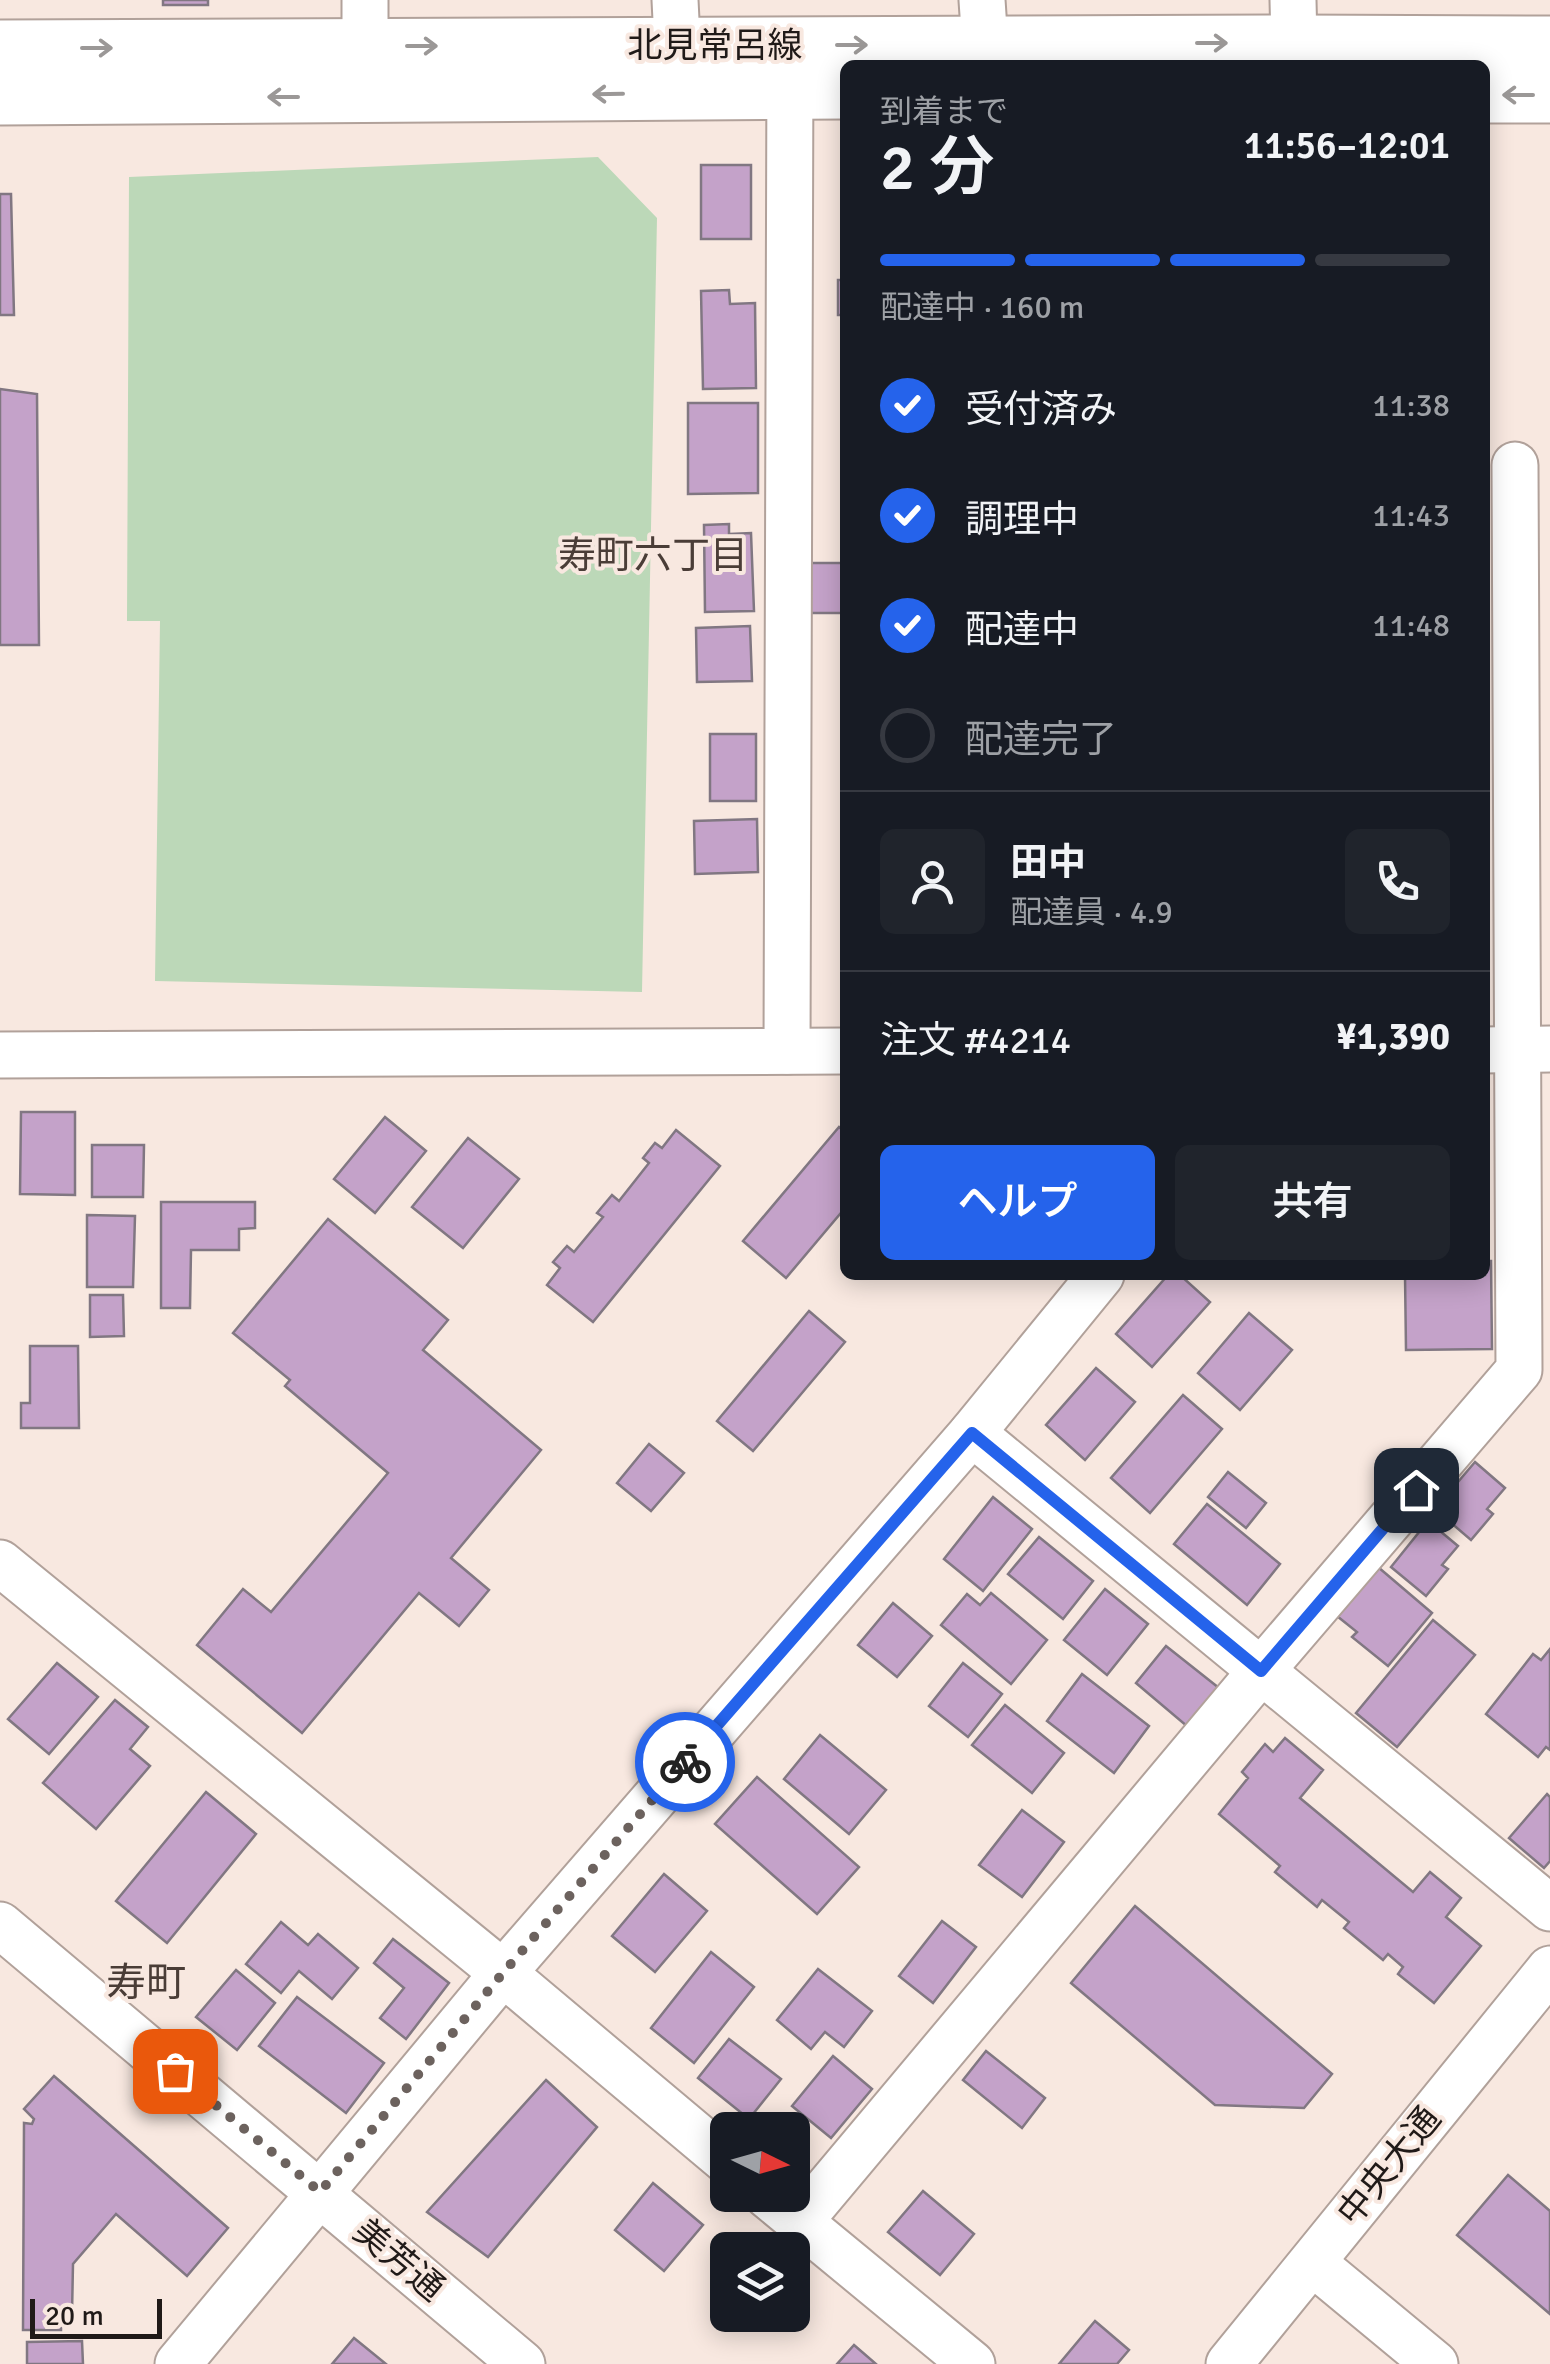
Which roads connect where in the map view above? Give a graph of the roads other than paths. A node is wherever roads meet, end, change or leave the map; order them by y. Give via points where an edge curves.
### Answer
1 (1294, 21) edge
2 (983, 22) edge
3 (1550, 44) edge
4 (677, 46) edge
5 (0, 48) edge
6 (365, 48) edge
7 (1137, 54) edge
8 (789, 68) junction
9 (840, 90) edge
10 (1490, 95) edge
11 (1550, 95) edge
12 (0, 97) edge
13 (1517, 465) edge
14 (1517, 1050) edge
15 (786, 1051) junction
16 (840, 1051) edge
17 (0, 1055) edge
18 (1097, 1280) edge
19 (972, 1433) junction
20 (0, 1563) edge
21 (1261, 1671) junction
22 (1550, 1908) edge
23 (0, 1925) edge
24 (1550, 1969) edge
25 (503, 1973) junction
26 (710, 2147) edge
27 (810, 2178) edge
28 (320, 2192) junction
29 (788, 2212) edge
30 (1313, 2263) junction
31 (178, 2364) edge
32 (522, 2364) edge
33 (972, 2364) edge
34 (1228, 2364) edge
35 (1435, 2364) edge

1 - 3 main road, 北見常呂線
7 -> 1 main road, 北見常呂線
2 - 7 main road, 北見常呂線
8 -> 2 main road, 北見常呂線
4 - 6 main road, 北見常呂線
4 - 8 main road, 北見常呂線
5 -> 6 main road, 北見常呂線
6 -> 12 main road, 北見常呂線
8 - 9 main road, 北見常呂線
8 - 15 street
11 -> 10 main road
13 - 14 street
14 - 21 street via 1518,1370
15 - 16 street
15 - 17 street
18 - 19 street
19 - 21 street
19 - 25 street
20 - 25 street
21 - 22 street
21 - 27 street
23 - 28 street, 美芳通
24 - 30 street, 中央大通
25 - 26 street
25 - 28 street
28 - 31 street
28 - 32 street, 美芳通
29 - 33 street
30 - 34 street, 中央大通
30 - 35 street

